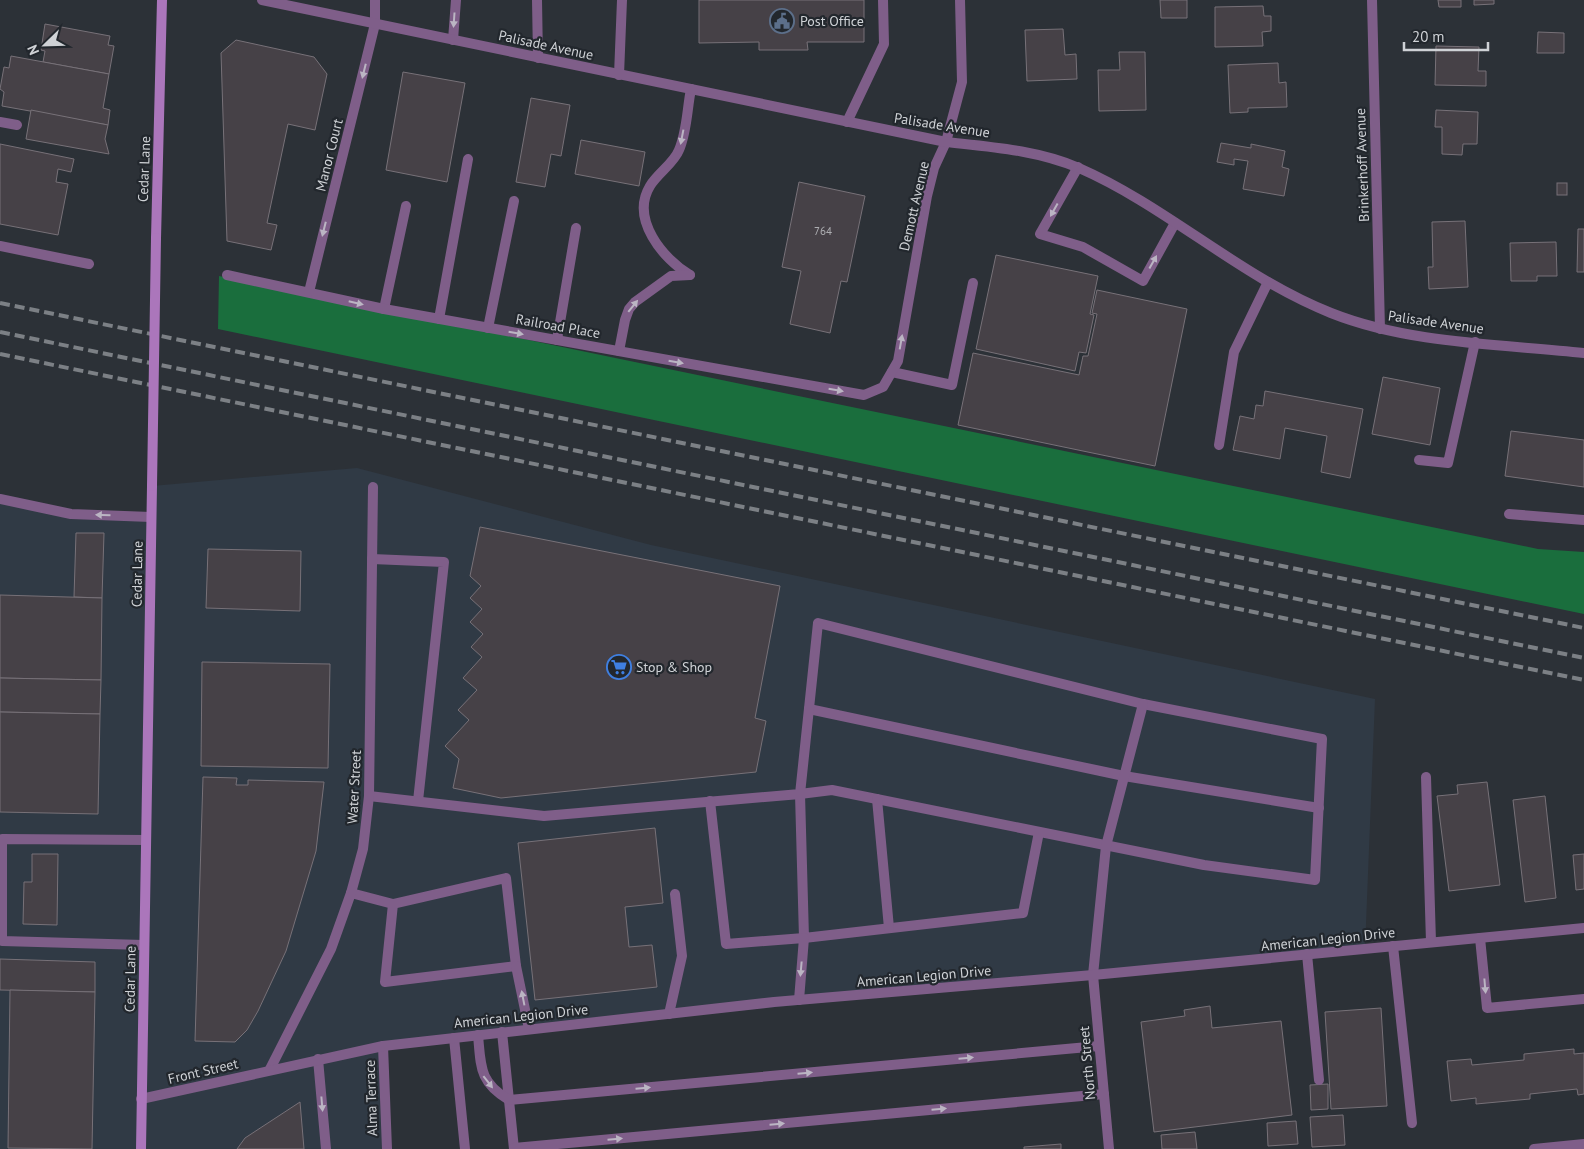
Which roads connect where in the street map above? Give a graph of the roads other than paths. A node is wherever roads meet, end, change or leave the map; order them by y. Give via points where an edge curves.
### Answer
1 (162, 0) edge
2 (262, 0) edge
3 (374, 0) edge
4 (456, 0) edge
5 (537, 0) edge
6 (622, 0) edge
7 (884, 0) edge
8 (960, 0) edge
9 (1372, 0) edge
10 (375, 24) junction
11 (453, 40) junction
12 (538, 58) junction
13 (619, 74) junction
14 (691, 90) junction
15 (0, 122) edge
16 (847, 122) junction
17 (17, 125) dead end
18 (946, 142) junction
19 (468, 159) dead end
20 (1078, 168) junction
21 (514, 201) dead end
22 (406, 206) dead end
23 (1175, 223) junction
24 (576, 228) dead end
25 (0, 246) edge
26 (89, 264) dead end
27 (227, 275) dead end
28 (1268, 282) junction
29 (974, 283) dead end
30 (309, 292) junction
31 (384, 309) junction
32 (439, 319) junction
33 (488, 328) junction
34 (1380, 328) junction
35 (557, 340) junction
36 (1475, 342) junction
37 (619, 352) junction
38 (1584, 353) edge
39 (892, 372) junction
40 (884, 387) joint
41 (1219, 445) dead end
42 (1419, 460) dead end
43 (373, 487) dead end
44 (0, 499) edge
45 (1509, 514) dead end
46 (151, 517) junction
47 (1584, 520) edge
48 (372, 559) junction
49 (1143, 704) junction
50 (809, 709) junction
51 (1124, 776) junction
52 (1426, 777) dead end
53 (800, 794) junction
54 (370, 796) junction
55 (877, 799) junction
56 (710, 801) junction
57 (418, 802) junction
58 (1319, 808) junction
59 (1039, 832) junction
60 (1, 840) edge
61 (146, 840) junction
62 (1106, 846) junction
63 (352, 894) junction
64 (675, 894) dead end
65 (392, 904) junction
66 (889, 928) junction
67 (1584, 928) edge
68 (804, 938) junction
69 (1480, 938) junction
70 (1431, 942) junction
71 (144, 945) junction
72 (1393, 946) junction
73 (1307, 954) junction
74 (516, 966) junction
75 (1093, 975) junction
76 (799, 1000) junction
77 (1584, 1000) edge
78 (669, 1014) junction
79 (529, 1029) junction
80 (502, 1032) junction
81 (478, 1035) junction
82 (454, 1038) junction
83 (383, 1046) junction
84 (1099, 1046) junction
85 (318, 1059) junction
86 (270, 1069) junction
87 (1319, 1080) dead end
88 (1104, 1094) junction
89 (142, 1098) junction
90 (509, 1100) junction
91 (1412, 1123) dead end
92 (1584, 1144) edge
93 (141, 1149) edge
94 (326, 1149) edge
95 (387, 1149) edge
96 (465, 1149) edge
97 (514, 1149) edge
98 (1109, 1149) edge
99 (1534, 1149) edge

1 - 46 main road, Cedar Lane, bridge
2 - 10 street, Palisade Avenue
3 - 10 street, Manor Court
4 -> 11 street
5 - 12 street
6 - 13 street
7 - 16 street via 884,44
8 - 18 street, Demott Avenue via 962,82
9 - 34 street, Brinkerhoff Avenue
10 - 11 street, Palisade Avenue
10 -> 30 street, Manor Court
11 - 12 street, Palisade Avenue
12 - 13 street, Palisade Avenue
13 - 14 street, Palisade Avenue
14 - 16 street, Palisade Avenue
14 - 37 street via 679,151 651,186 645,202 646,223 652,235 674,264 690,275 671,276 635,302 625,320
15 - 17 street
16 - 18 street, Palisade Avenue
18 - 20 street, Palisade Avenue via 1028,152
39 -> 18 street, Demott Avenue via 898,360 934,168
19 - 32 street
20 - 23 street, Palisade Avenue via 1125,190
20 -> 23 street via 1040,234 1083,247 1143,281
21 - 33 street
22 - 31 street
23 - 28 street, Palisade Avenue
24 - 35 street
25 - 26 street
27 - 30 street, Railroad Place
28 - 34 street, Palisade Avenue via 1332,313
28 - 41 street via 1234,352
29 - 39 street via 952,385
30 -> 31 street, Railroad Place
31 - 32 street, Railroad Place
32 - 33 street, Railroad Place
33 -> 35 street, Railroad Place
34 - 36 street, Palisade Avenue
35 - 37 street, Railroad Place
36 - 38 street, Palisade Avenue
36 - 42 street via 1448,463
37 -> 40 street, Railroad Place via 864,395
39 - 40 street, Demott Avenue
43 - 48 street, Water Street
46 -> 44 street via 71,514
45 - 47 street
46 - 61 main road, Cedar Lane
48 - 54 street, Water Street
48 - 57 street via 444,562
49 - 50 street via 818,623
49 - 51 street, North Street
49 - 58 street via 1322,739
50 - 51 street
50 - 53 street
51 - 58 street
51 - 62 street, North Street
52 - 70 street
53 - 55 street via 832,790
53 - 56 street
53 - 68 street
54 - 57 street
54 - 63 street, Water Street via 363,849
55 - 59 street
55 - 66 street
56 - 57 street via 544,816
56 - 68 street via 726,944
58 - 62 street via 1315,880 1204,865
59 - 62 street
59 - 66 street via 1023,913
60 - 61 street
60 - 71 street via 2,942
61 - 71 main road, Cedar Lane
62 - 75 street, North Street
63 - 65 street
63 - 86 street, Water Street via 331,949
64 - 78 street via 682,956
65 - 74 street via 506,878
65 - 74 street via 385,982
66 - 68 street
67 - 69 street, American Legion Drive
68 -> 76 street
69 - 70 street, American Legion Drive
69 -> 77 street via 1487,1008
70 - 72 street, American Legion Drive
71 - 89 main road, Cedar Lane
72 - 73 street, American Legion Drive
72 - 91 street
73 - 75 street, American Legion Drive
73 - 87 street
79 -> 74 street
75 - 76 street, American Legion Drive
75 - 84 street, North Street
76 - 78 street, American Legion Drive
78 - 79 street, American Legion Drive
79 - 80 street, American Legion Drive
80 - 81 street, American Legion Drive
80 - 90 street
81 - 82 street, American Legion Drive
81 -> 90 street via 482,1074 498,1093
82 - 83 street, American Legion Drive
82 - 96 street
83 - 85 street, American Legion Drive
83 - 95 street, Alma Terrace
84 - 88 street, North Street
90 -> 84 street
85 - 86 street, American Legion Drive
85 -> 94 street
86 - 89 street, Front Street
97 -> 88 street
88 - 98 street, North Street
89 - 93 main road, Cedar Lane
90 - 97 street
92 - 99 street

